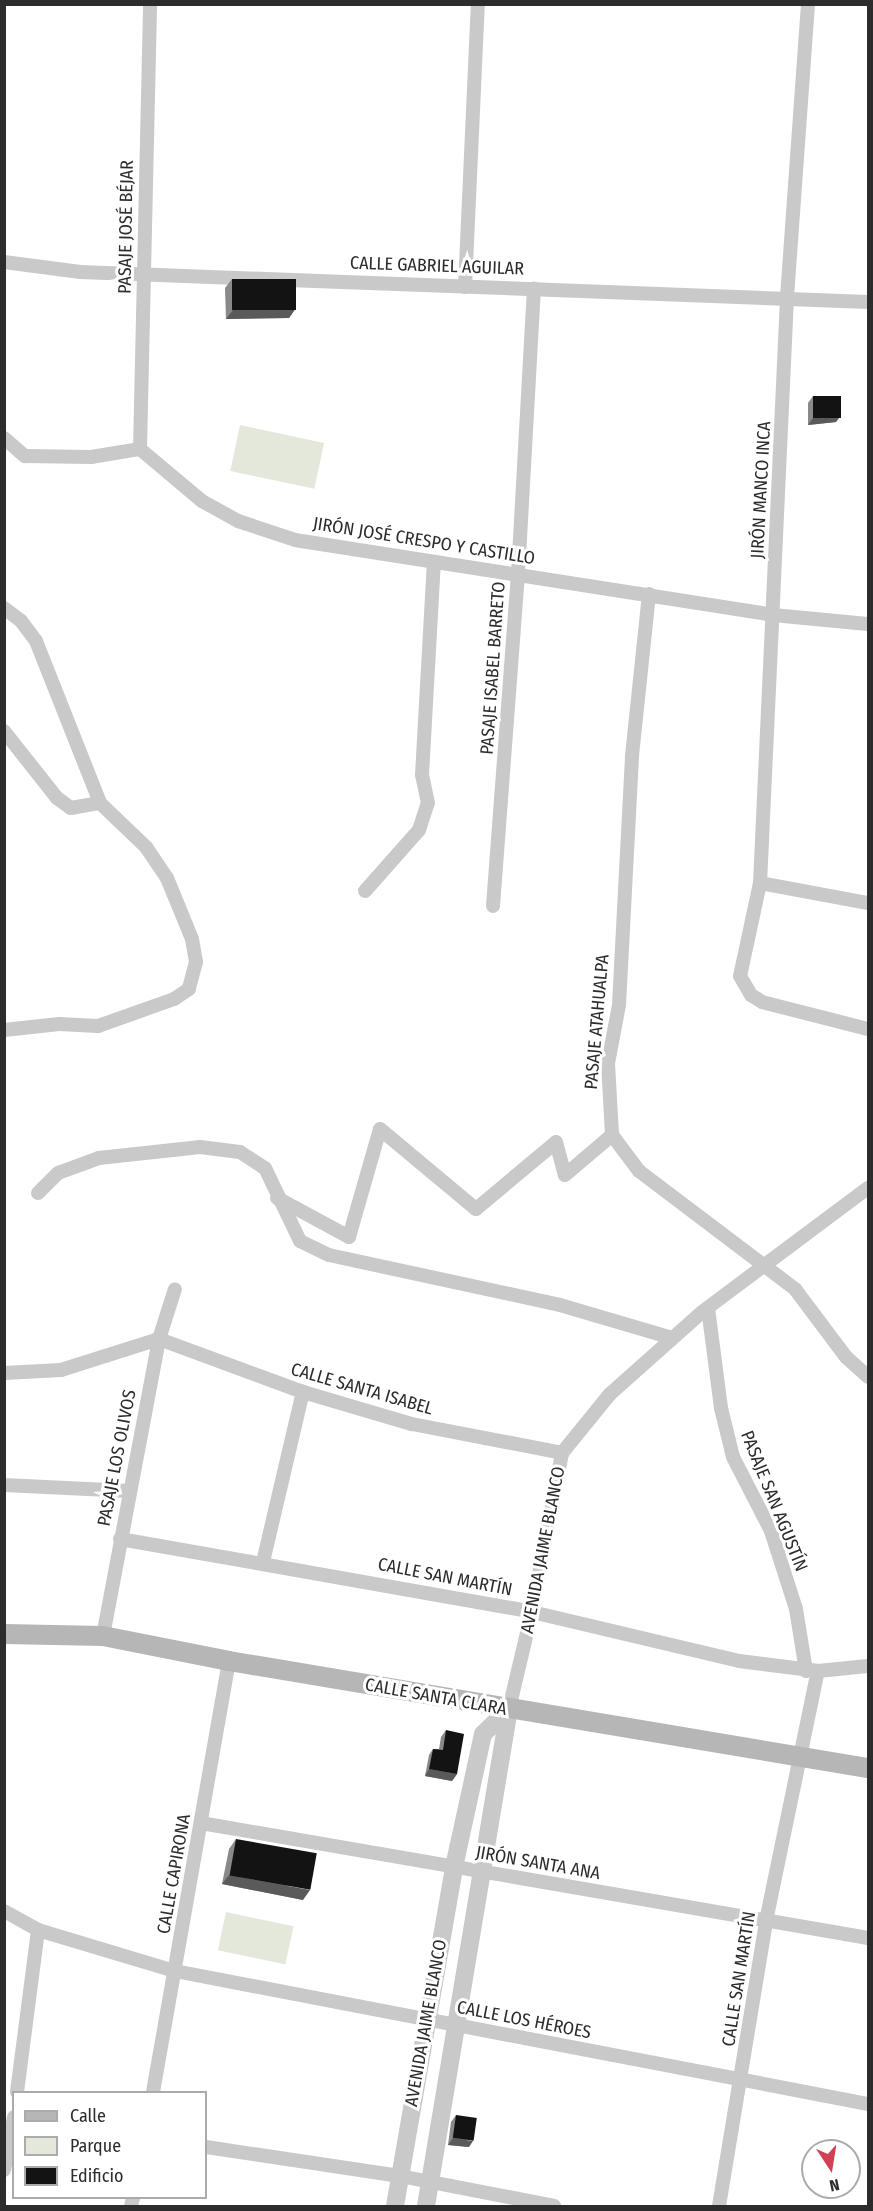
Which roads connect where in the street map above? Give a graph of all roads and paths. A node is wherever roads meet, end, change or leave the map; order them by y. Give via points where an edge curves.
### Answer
1 (150, 4) edge
2 (478, 4) edge
3 (808, 4) edge
4 (4, 262) edge
5 (143, 272) junction
6 (465, 287) junction
7 (534, 288) junction
8 (787, 298) junction
9 (868, 302) edge
10 (4, 438) edge
11 (140, 449) junction
12 (434, 563) junction
13 (518, 574) junction
14 (649, 594) junction
15 (4, 608) edge
16 (773, 615) junction
17 (868, 624) edge
18 (4, 731) edge
19 (100, 803) junction
20 (760, 883) junction
21 (365, 891) dead end
22 (868, 903) edge
23 (493, 906) dead end
24 (868, 1029) edge
25 (4, 1030) edge
26 (612, 1135) junction
27 (868, 1188) edge
28 (38, 1193) dead end
29 (278, 1198) junction
30 (768, 1266) junction
31 (175, 1289) dead end
32 (708, 1308) junction
33 (672, 1338) junction
34 (159, 1339) junction
35 (4, 1373) edge
36 (868, 1377) edge
37 (303, 1392) junction
38 (562, 1453) junction
39 (4, 1485) edge
40 (129, 1491) junction
41 (120, 1539) junction
42 (263, 1562) junction
43 (532, 1612) junction
44 (4, 1634) edge
45 (103, 1636) junction
46 (229, 1661) junction
47 (868, 1666) edge
48 (812, 1671) junction
49 (509, 1709) junction
50 (801, 1758) junction
51 (868, 1768) edge
52 (201, 1823) junction
53 (454, 1867) junction
54 (481, 1871) junction
55 (4, 1911) edge
56 (766, 1921) junction
57 (39, 1930) junction
58 (868, 1938) edge
59 (175, 1971) junction
60 (426, 2019) junction
61 (457, 2026) junction
62 (742, 2078) junction
63 (17, 2091) edge
64 (153, 2091) edge
65 (868, 2104) edge
66 (12, 2126) edge
67 (207, 2147) edge
68 (4, 2170) edge
69 (400, 2176) junction
70 (430, 2182) junction
71 (395, 2206) edge
72 (426, 2206) edge
73 (554, 2206) edge
74 (719, 2206) edge

1 - 5 street, PASAJE JOSÉ BÉJAR
2 - 6 street
3 - 8 street, JIRÓN MANCO INCA
4 - 5 street, CALLE GABRIEL AGUILAR via 80,272
5 - 6 street, CALLE GABRIEL AGUILAR
5 - 11 street, PASAJE JOSÉ BÉJAR
6 - 7 street, CALLE GABRIEL AGUILAR
7 - 8 street, CALLE GABRIEL AGUILAR
7 - 13 street, PASAJE ISABEL BARRETO
8 - 9 street, CALLE GABRIEL AGUILAR
8 - 16 street, JIRÓN MANCO INCA
10 - 11 street via 25,456 92,457
11 - 12 street, JIRÓN JOSÉ CRESPO Y CASTILLO via 202,501 237,521 295,540
12 - 13 street, JIRÓN JOSÉ CRESPO Y CASTILLO
12 - 21 street via 422,775 428,803 419,830
13 - 14 street, JIRÓN JOSÉ CRESPO Y CASTILLO
13 - 23 street, PASAJE ISABEL BARRETO
14 - 16 street, JIRÓN JOSÉ CRESPO Y CASTILLO
14 - 26 street, PASAJE ATAHUALPA via 632,757 619,1005 608,1063
15 - 19 street via 21,621 36,641
16 - 17 street, JIRÓN JOSÉ CRESPO Y CASTILLO
16 - 20 street, JIRÓN MANCO INCA
18 - 19 street via 57,798 71,808
19 - 25 street via 146,847 167,878 192,939 195,977 189,989 174,999 98,1026 59,1024
20 - 22 street
20 - 24 street, JIRÓN MANCO INCA via 740,976 751,995 762,1002
26 - 29 street via 565,1175 556,1142 476,1209 380,1129 349,1237
26 - 30 street via 639,1170
27 - 30 street, AVENIDA JAIME BLANCO
28 - 29 street via 58,1173 99,1158 200,1147 240,1152 265,1168
29 - 33 street via 300,1241 329,1255 561,1305
30 - 32 street, AVENIDA JAIME BLANCO
30 - 36 street via 795,1289 846,1357
31 - 34 street, PASAJE LOS OLIVOS
32 - 33 street, AVENIDA JAIME BLANCO
32 - 48 street, PASAJE SAN AGUSTÍN via 721,1408 733,1457 771,1531
33 - 38 street, AVENIDA JAIME BLANCO via 610,1394
34 - 35 street via 61,1370
34 - 37 street, CALLE SANTA ISABEL
34 - 40 street, PASAJE LOS OLIVOS
37 - 38 street, CALLE SANTA ISABEL via 411,1424
37 - 42 street
38 - 43 street, AVENIDA JAIME BLANCO
39 - 40 street
40 - 41 street, PASAJE LOS OLIVOS
41 - 42 street, CALLE SAN MARTÍN
41 - 45 street, PASAJE LOS OLIVOS
42 - 43 street, CALLE SAN MARTÍN
43 - 48 street, CALLE SAN MARTÍN via 739,1661
43 - 49 street, AVENIDA JAIME BLANCO
44 - 45 main road, CALLE SANTA CLARA
45 - 46 main road, CALLE SANTA CLARA
46 - 49 main road, CALLE SANTA CLARA
46 - 52 street, CALLE CAPIRONA
47 - 48 street, CALLE SAN MARTÍN
48 - 50 street, PASAJE SAN AGUSTÍN
49 - 50 main road, CALLE SANTA CLARA
49 - 53 street, AVENIDA JAIME BLANCO via 483,1734
49 - 54 street, AVENIDA JAIME BLANCO
50 - 51 main road, CALLE SANTA CLARA
50 - 56 street, CALLE SAN MARTÍN
52 - 53 street, JIRÓN SANTA ANA
52 - 59 street, CALLE CAPIRONA
53 - 54 street, JIRÓN SANTA ANA
53 - 60 street, AVENIDA JAIME BLANCO
54 - 56 street, JIRÓN SANTA ANA
54 - 61 street, AVENIDA JAIME BLANCO
55 - 57 street, CALLE LOS HÉROES
56 - 58 street, JIRÓN SANTA ANA
56 - 62 street, CALLE SAN MARTÍN
57 - 59 street, CALLE LOS HÉROES
57 - 63 street
59 - 60 street, CALLE LOS HÉROES
59 - 64 street, CALLE CAPIRONA
60 - 61 street, CALLE LOS HÉROES
60 - 69 street, AVENIDA JAIME BLANCO
61 - 62 street, CALLE LOS HÉROES
61 - 70 street, AVENIDA JAIME BLANCO
62 - 65 street, CALLE LOS HÉROES
62 - 74 street, CALLE SAN MARTÍN
66 - 68 street
67 - 69 street
69 - 70 street
69 - 71 street, AVENIDA JAIME BLANCO
70 - 72 street, AVENIDA JAIME BLANCO
70 - 73 street

